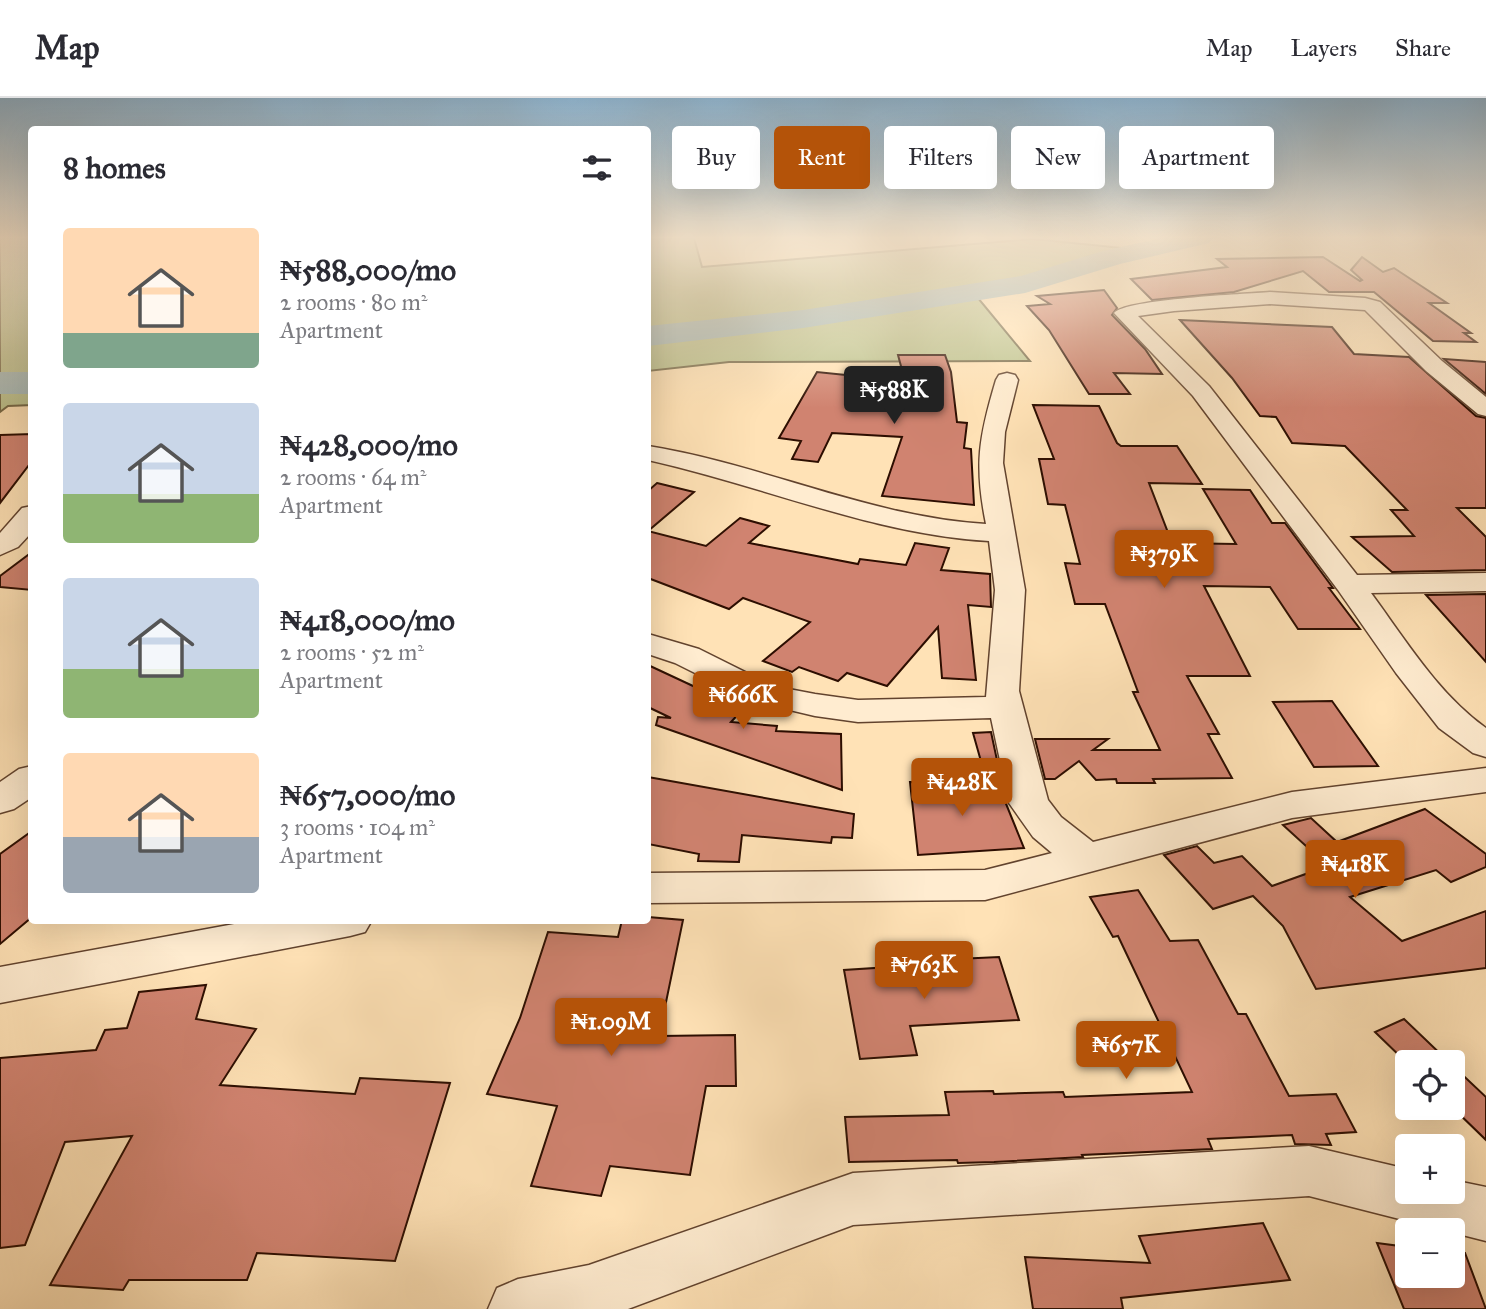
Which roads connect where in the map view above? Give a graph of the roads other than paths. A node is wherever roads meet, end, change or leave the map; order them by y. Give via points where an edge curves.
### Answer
1 (1007, 380) dead end
2 (1486, 409) edge
3 (651, 454) edge
4 (28, 518) edge
5 (1002, 533) junction
6 (0, 546) edge
7 (1486, 582) edge
8 (1349, 584) junction
9 (651, 645) edge
10 (1006, 707) junction
11 (1486, 745) edge
12 (1486, 780) edge
13 (28, 781) edge
14 (0, 800) edge
15 (1087, 859) junction
16 (651, 888) edge
17 (330, 924) edge
18 (0, 985) edge
19 (1486, 1214) edge
20 (518, 1309) edge

1 - 5 street via 990,457
2 - 8 street via 1365,303 1270,298 1124,313 1201,391
3 - 5 street via 721,469 891,520
4 - 6 street
5 - 10 street via 1010,590 1003,679
7 - 8 street
8 - 11 street via 1452,720
9 - 10 street via 687,656 763,694 815,705 858,711
10 - 15 street via 1029,803 1047,827
12 - 15 street via 1292,805
13 - 14 street
15 - 16 street via 985,885
17 - 18 street
19 - 20 street via 1309,1171 853,1199 589,1294

